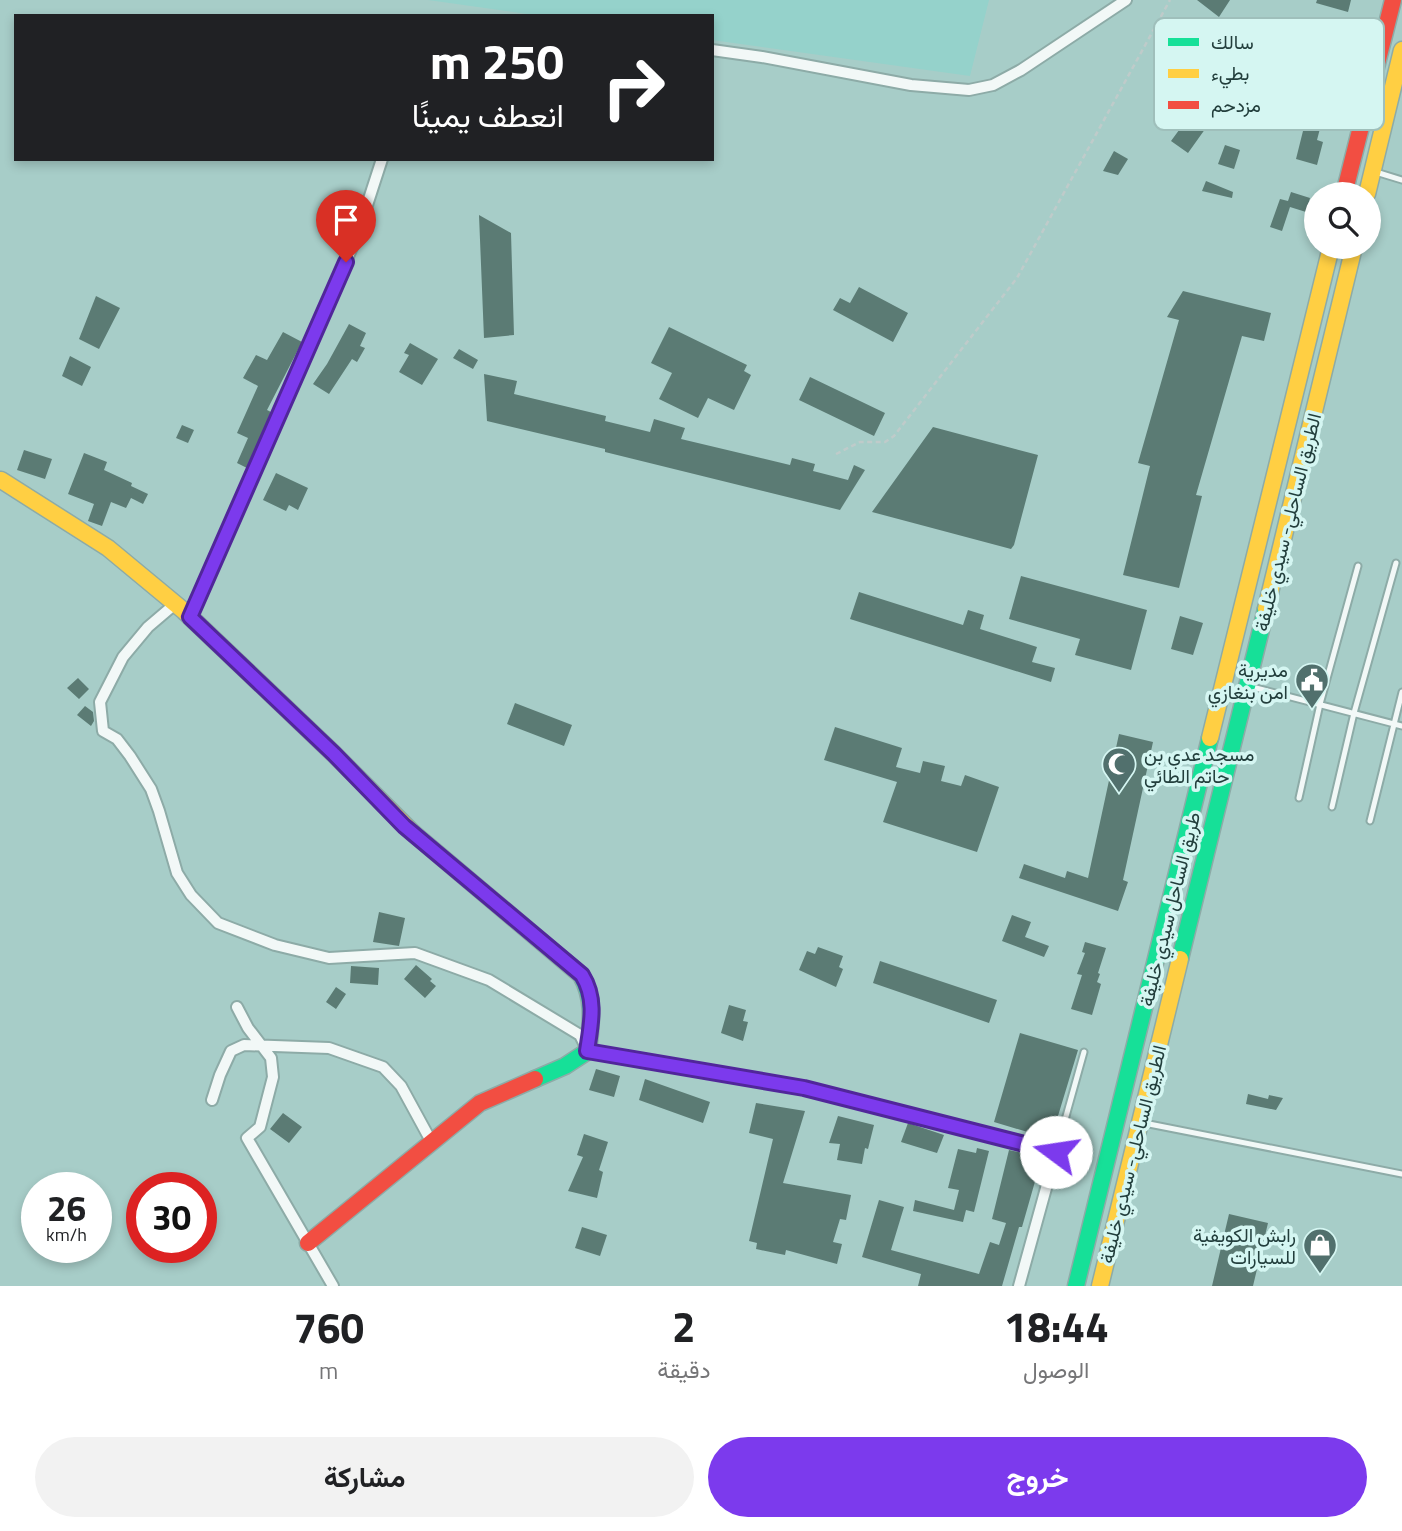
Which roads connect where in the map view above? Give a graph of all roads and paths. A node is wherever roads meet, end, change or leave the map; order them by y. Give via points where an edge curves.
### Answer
1 (1126, 0) edge
2 (1170, 0) edge
3 (1393, 0) edge
4 (1160, 18) edge
5 (1154, 29) edge
6 (1384, 36) edge
7 (714, 50) edge
8 (1402, 50) edge
9 (1384, 125) edge
10 (1360, 130) edge
11 (1383, 130) edge
12 (381, 161) edge
13 (1373, 171) junction
14 (1402, 180) edge
15 (1347, 182) edge
16 (1370, 182) edge
17 (1328, 259) edge
18 (1351, 259) edge
19 (836, 454) dead end
20 (1, 480) edge
21 (1396, 563) dead end
22 (1357, 566) dead end
23 (175, 604) junction
24 (190, 617) junction
25 (1246, 686) junction
26 (1402, 692) edge
27 (1320, 704) junction
28 (1354, 713) junction
29 (1394, 723) junction
30 (1402, 726) edge
31 (1299, 798) dead end
32 (1332, 807) dead end
33 (1370, 821) dead end
34 (237, 1007) dead end
35 (261, 1046) junction
36 (587, 1051) junction
37 (1084, 1052) dead end
38 (212, 1100) dead end
39 (1118, 1118) junction
40 (1139, 1122) junction
41 (431, 1141) junction
42 (1056, 1152) junction
43 (1402, 1174) edge
44 (308, 1243) junction
45 (333, 1286) edge
46 (1019, 1286) edge
47 (1076, 1286) edge
48 (1100, 1286) edge

1 - 7 street via 1021,70 993,85 969,90 911,85
2 - 4 path
3 - 6 main road
5 - 19 path via 1017,278 894,436 880,443 860,442
8 - 9 main road
10 - 15 main road
11 - 13 main road
12 - 24 street via 357,236
13 - 14 lane
13 - 16 main road
17 - 39 main road, طريق الساحل سيدي خليفة
18 - 25 main road, الطريق الساحلي- سيدي خليفة
20 - 23 main road via 108,548
21 - 28 lane
22 - 27 lane
23 - 24 main road
23 - 36 street via 123,657 100,702 103,731 130,755 150,789 177,873 191,895 218,923 275,945 329,958 415,953 489,980 580,1035
24 - 36 main road via 404,826 582,975 593,1006
25 - 27 lane
25 - 40 main road, الطريق الساحلي- سيدي خليفة
26 - 29 lane
27 - 28 lane
27 - 31 lane
28 - 29 lane
28 - 32 lane
29 - 30 lane
29 - 33 lane
34 - 35 street
35 - 38 street via 244,1045 231,1051
35 - 41 street via 329,1048 383,1067 401,1086
35 - 44 street via 271,1058 274,1077 260,1128 247,1138
36 - 41 main road via 565,1066 480,1103
36 - 42 street via 804,1088
37 - 42 lane
39 - 40 lane
39 - 47 main road, طريق الساحل سيدي خليفة
40 - 43 lane
40 - 48 main road, الطريق الساحلي- سيدي خليفة
41 - 44 main road
42 - 46 street
44 - 45 street

